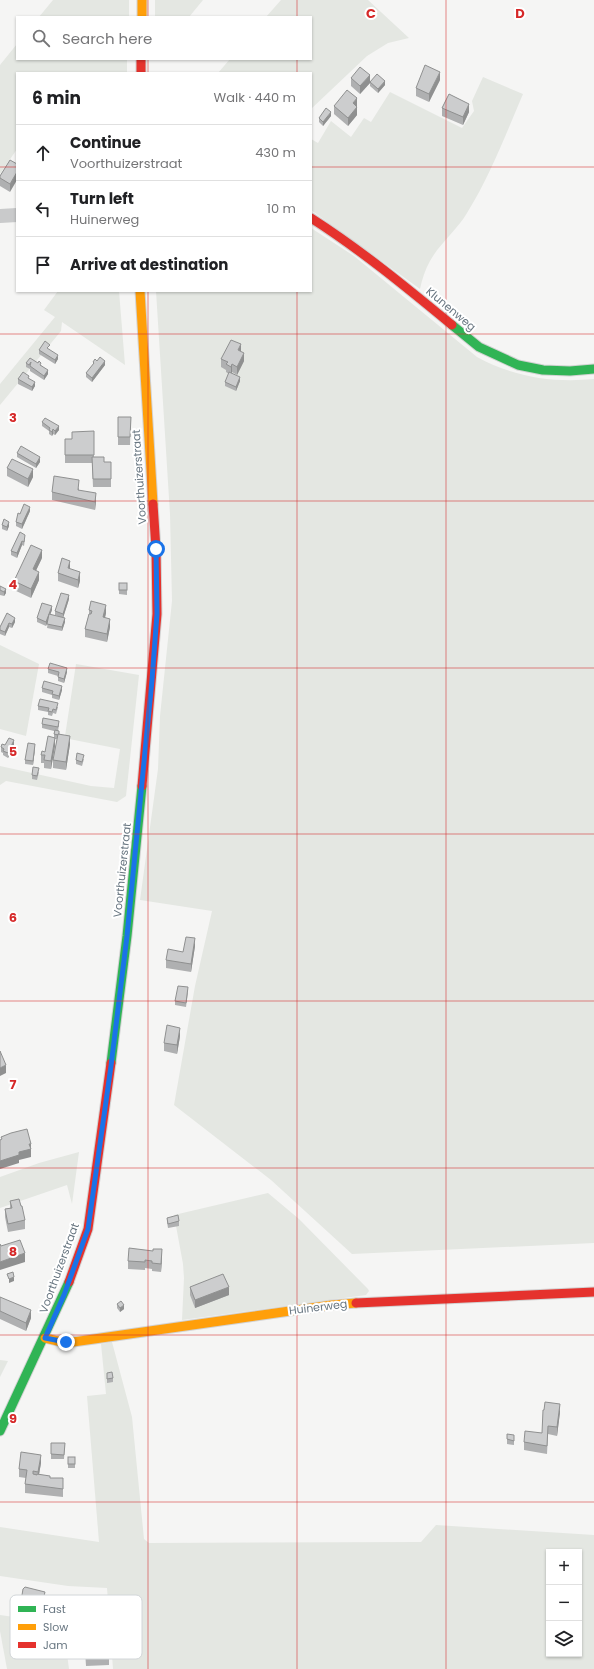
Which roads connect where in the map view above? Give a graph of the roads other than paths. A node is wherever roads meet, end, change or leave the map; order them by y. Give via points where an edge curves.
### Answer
1 (142, 0) edge
2 (142, 16) edge
3 (141, 60) edge
4 (141, 72) edge
5 (16, 215) edge
6 (0, 216) edge
7 (312, 219) edge
8 (140, 292) edge
9 (594, 369) edge
10 (594, 1292) edge
11 (38, 1344) junction
12 (0, 1431) edge

1 - 2 main road
3 - 4 main road
5 - 6 street
7 - 9 main road, Klunenweg via 399,281 479,347 518,365 543,370 570,372
8 - 11 main road, Voorthuizerstraat via 156,549 157,614 152,688 125,952 88,1229 64,1295
10 - 11 main road, Huinerweg via 332,1305
11 - 12 main road, Voorthuizerstraat

